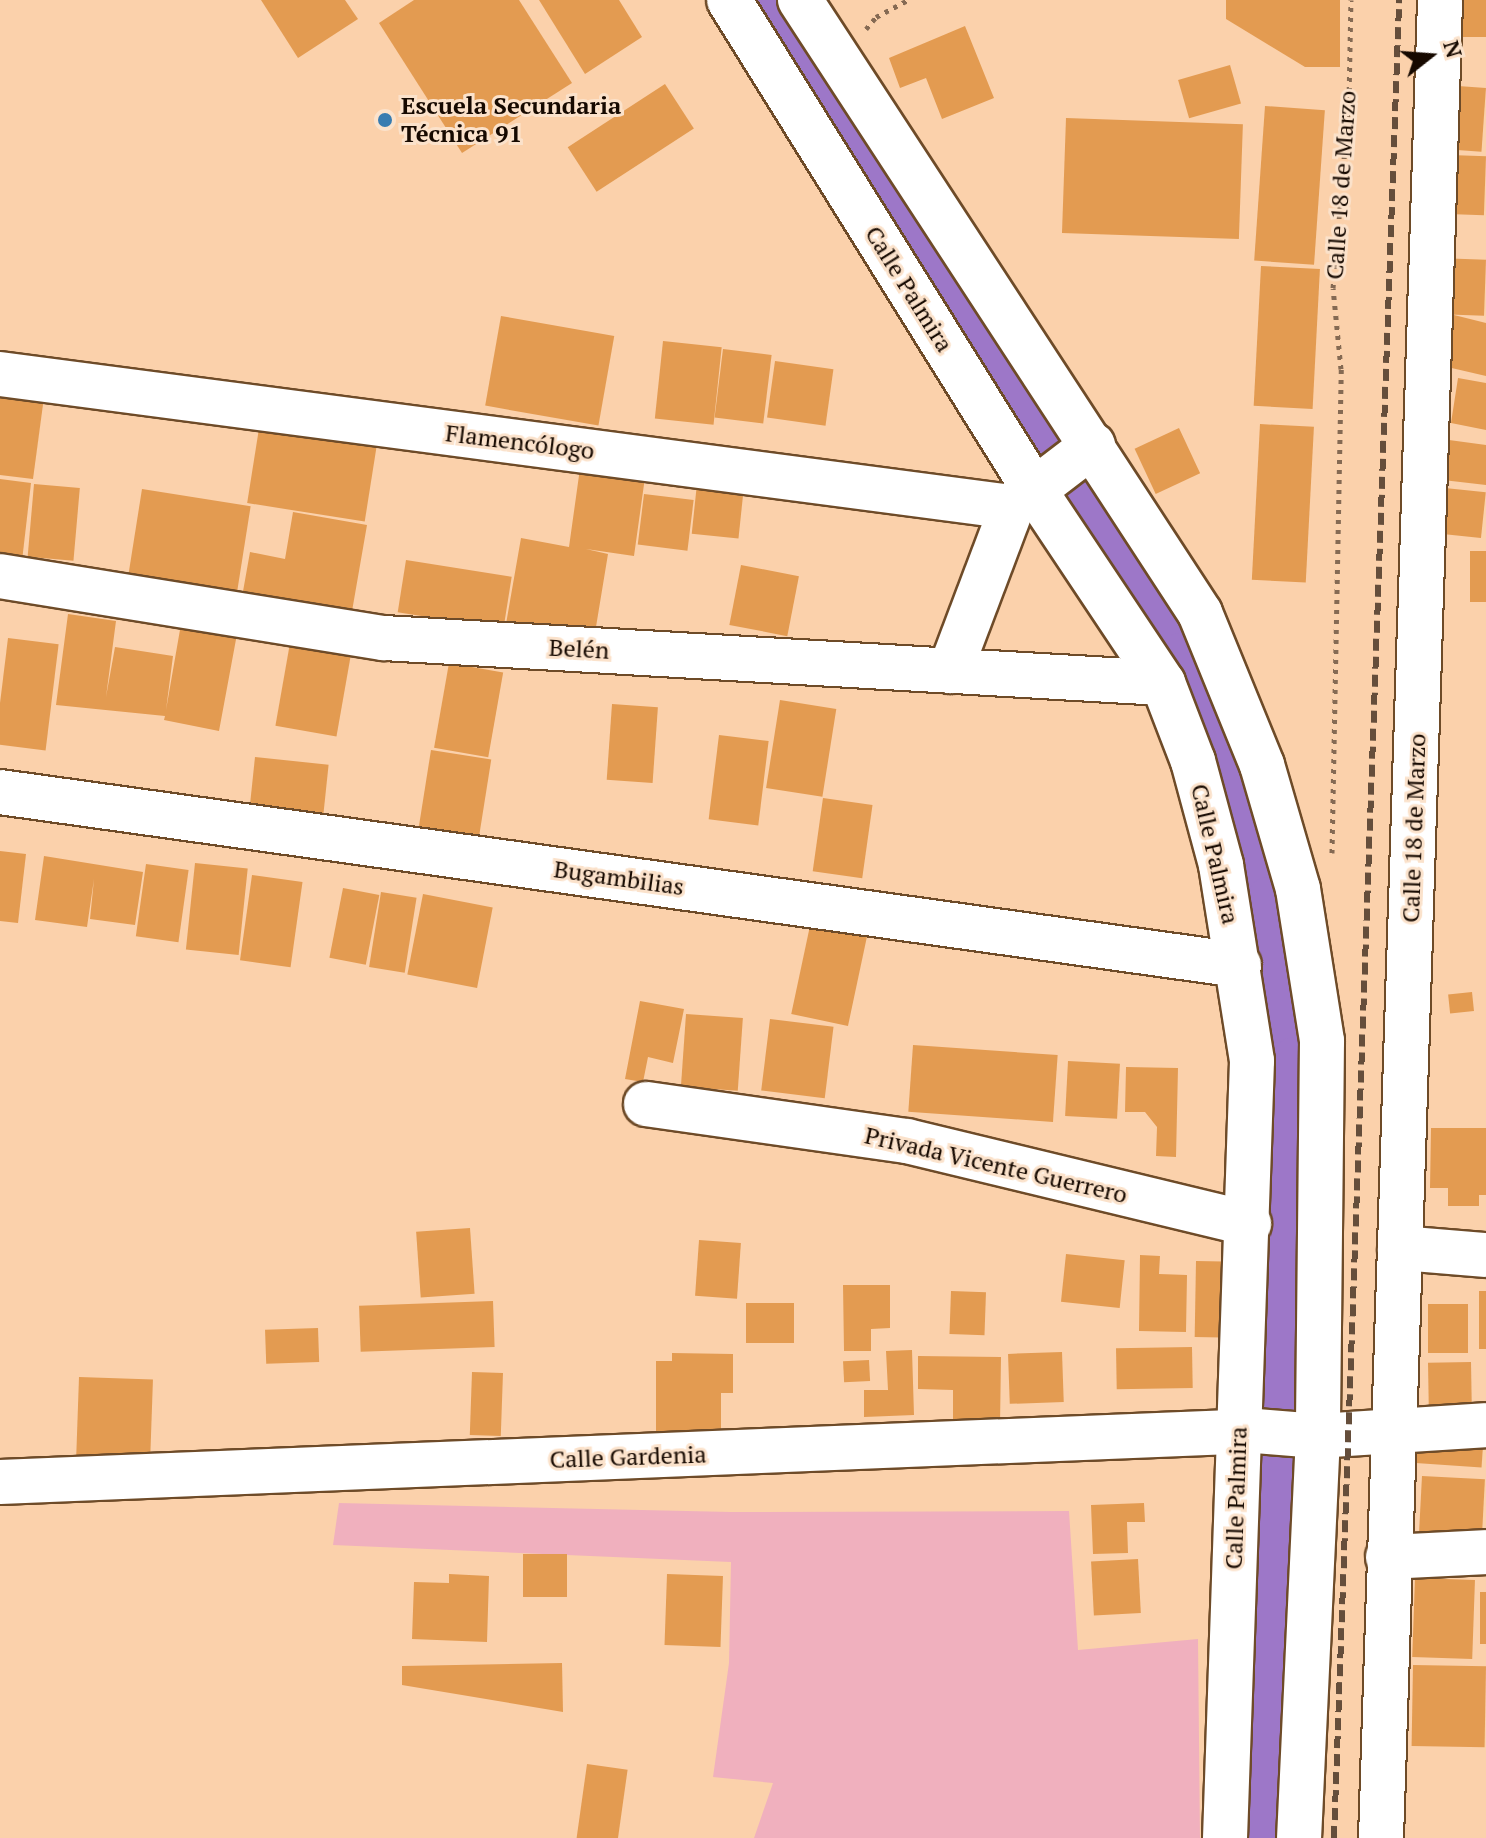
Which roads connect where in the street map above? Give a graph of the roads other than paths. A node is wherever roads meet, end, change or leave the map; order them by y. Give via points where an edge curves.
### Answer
1 (729, 0) edge
2 (800, 0) edge
3 (1440, 0) edge
4 (0, 374) edge
5 (1056, 474) junction
6 (0, 576) edge
7 (950, 671) junction
8 (1163, 683) junction
9 (0, 792) edge
10 (1239, 965) junction
11 (646, 1104) dead end
12 (1249, 1224) junction
13 (1400, 1248) junction
14 (1486, 1255) edge
15 (1486, 1425) edge
16 (1393, 1430) junction
17 (1247, 1432) junction
18 (1314, 1435) junction
19 (0, 1482) edge
20 (1486, 1552) edge
21 (1388, 1557) junction
22 (1225, 1838) edge
23 (1299, 1838) edge
24 (1381, 1838) edge

1 - 5 street, Calle Palmira
2 - 5 street via 841,62
3 - 13 street, Calle 18 de Marzo
4 - 5 street, Flamencólogo
5 - 7 street
5 - 8 street, Calle Palmira
5 - 18 street via 1200,613 1262,765 1298,889 1322,1041
6 - 7 street, Belén via 384,638
7 - 8 street, Belén
8 - 10 street, Calle Palmira via 1193,761
9 - 10 street, Bugambilias
10 - 12 street, Calle Palmira via 1252,1061
11 - 12 street, Privada Vicente Guerrero via 907,1141
12 - 17 street, Calle Palmira
13 - 14 street
13 - 16 street, Calle 18 de Marzo
15 - 16 street, Calle Gardenia
16 - 18 street, Calle Gardenia
16 - 21 street, Calle 18 de Marzo
17 - 18 street, Calle Gardenia
17 - 19 street, Calle Gardenia
17 - 22 street, Calle Palmira
18 - 23 street
20 - 21 street
21 - 24 street, Calle 18 de Marzo

